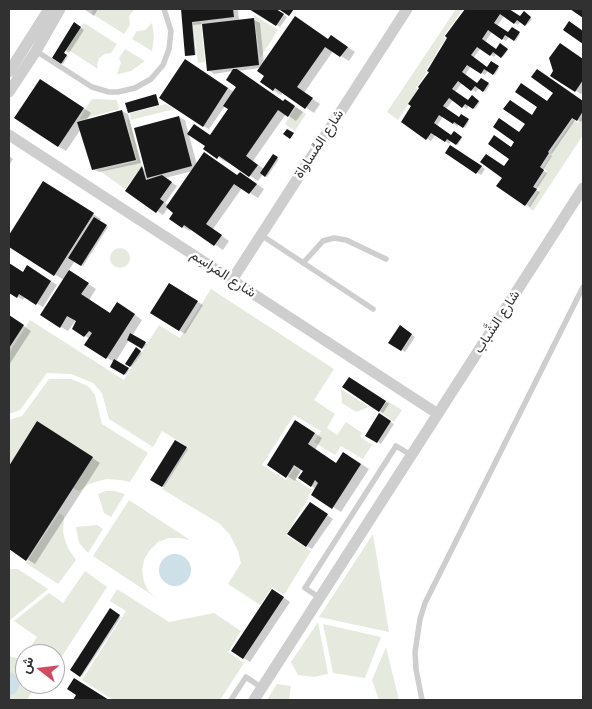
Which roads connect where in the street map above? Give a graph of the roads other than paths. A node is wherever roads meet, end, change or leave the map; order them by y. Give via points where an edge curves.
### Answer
1 (48, 9) edge
2 (60, 9) edge
3 (164, 9) edge
4 (407, 9) edge
5 (36, 51) junction
6 (9, 72) edge
7 (9, 92) edge
8 (9, 135) edge
9 (583, 188) edge
10 (261, 235) junction
11 (386, 259) dead end
12 (303, 263) junction
13 (232, 280) junction
14 (583, 287) edge
15 (373, 309) dead end
16 (438, 414) junction
17 (411, 456) junction
18 (320, 598) junction
19 (262, 688) junction
20 (231, 700) edge
21 (254, 700) edge
22 (422, 700) edge

1 - 6 street
2 - 5 street
3 - 5 lane via 171,31 169,49 151,79 135,88 109,92 92,87
4 - 10 street, شارع المُساواة
5 - 7 street
8 - 13 street, شارع المَراسِم
9 - 16 street, شارع الشَّباب
10 - 12 lane
10 - 13 street, شارع المُساواة
11 - 12 lane via 346,240 334,238 323,241
12 - 15 lane
13 - 16 street, شارع المَراسِم
14 - 22 lane via 425,603 415,652
16 - 17 street, شارع الشَّباب
17 - 18 street, شارع الشَّباب
17 - 18 lane via 396,446 305,588
18 - 19 street, شارع الشَّباب
19 - 20 lane via 246,677
19 - 21 street, شارع الشَّباب

